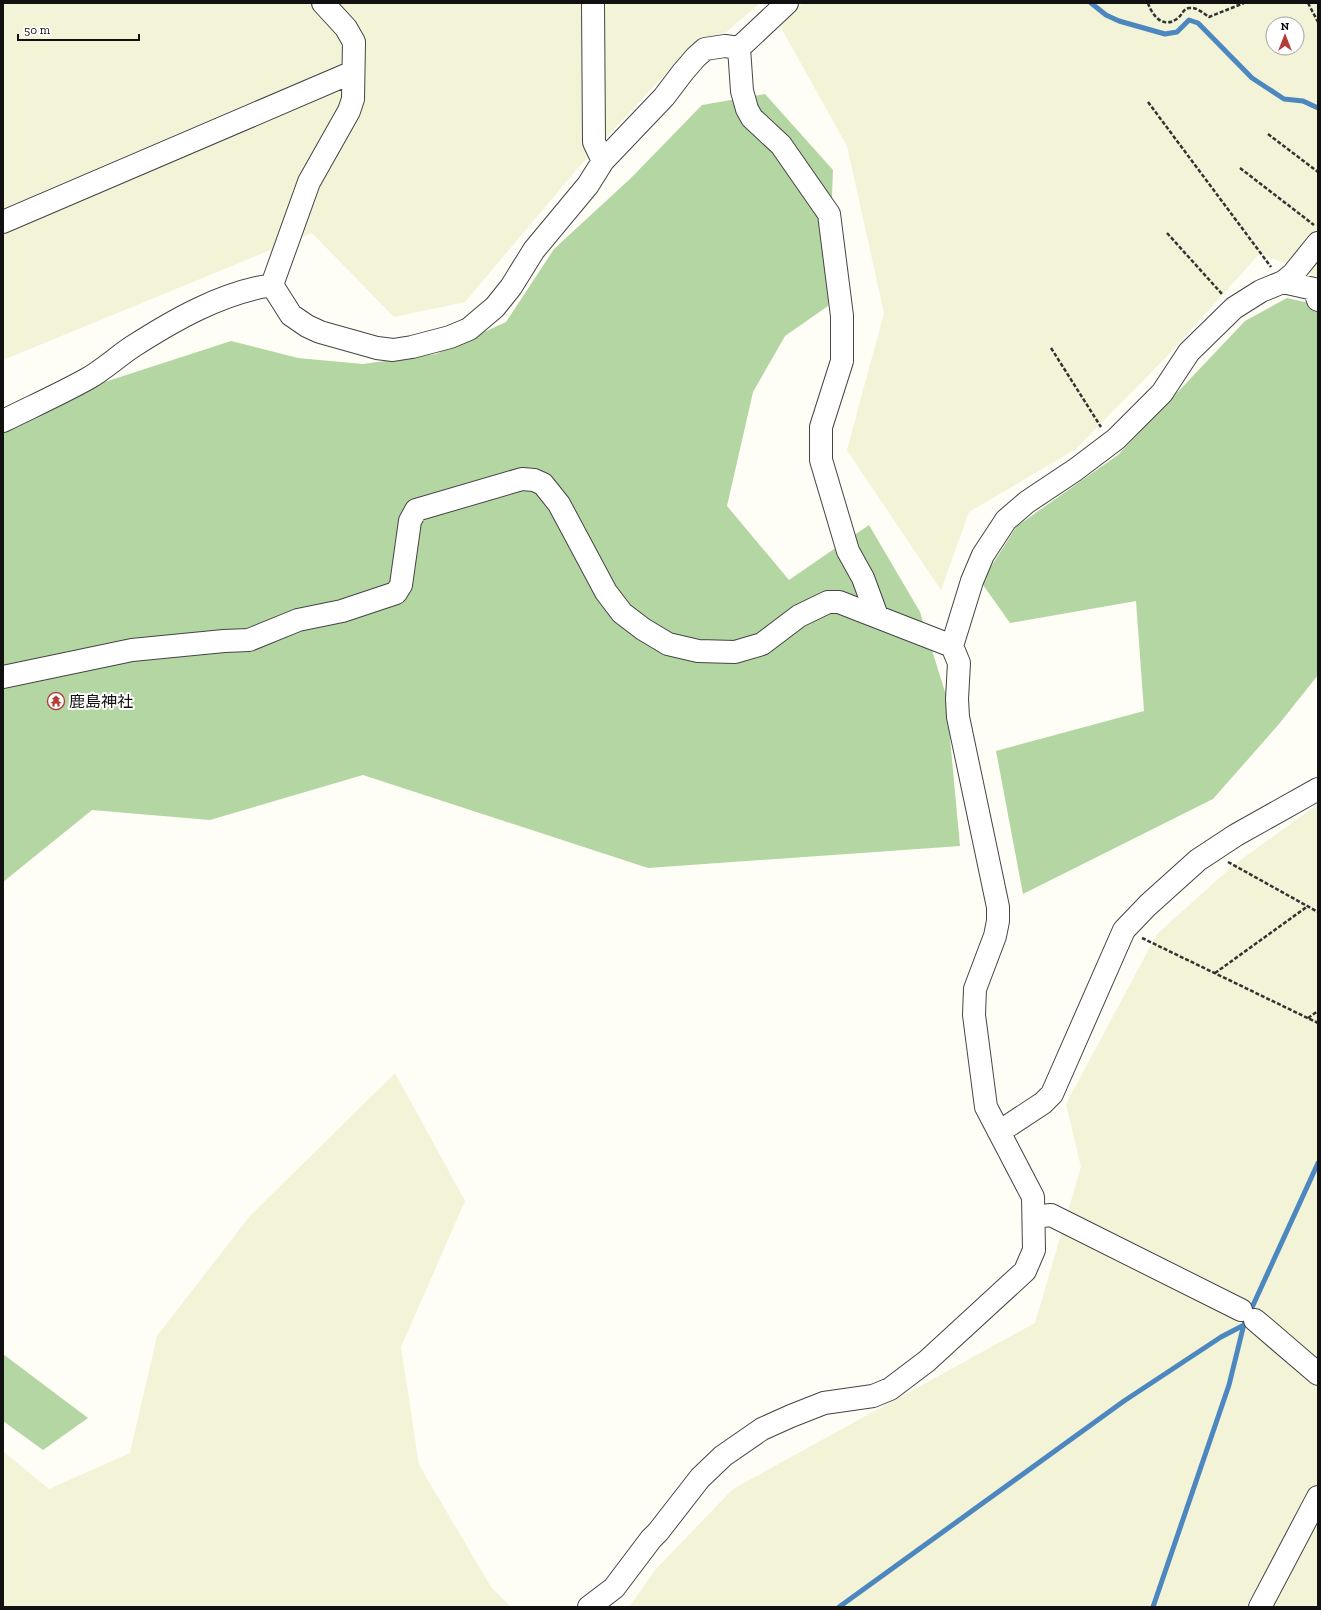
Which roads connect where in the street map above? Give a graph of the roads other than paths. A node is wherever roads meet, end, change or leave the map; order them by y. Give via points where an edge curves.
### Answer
1 (323, 3) edge
2 (593, 3) edge
3 (787, 3) edge
4 (739, 48) junction
5 (353, 72) junction
6 (603, 161) junction
7 (3, 222) edge
8 (1318, 243) edge
9 (1283, 282) junction
10 (272, 285) junction
11 (1318, 300) edge
12 (3, 421) edge
13 (877, 616) junction
14 (952, 646) junction
15 (3, 677) edge
16 (1318, 789) edge
17 (999, 1132) junction
18 (1034, 1217) junction
19 (1318, 1374) edge
20 (1318, 1497) edge
21 (589, 1607) edge
22 (1260, 1607) edge

1 - 5 street via 346,28 354,42
2 - 6 street via 594,142
3 - 4 street
4 - 6 street via 725,46 705,50 696,57 664,97
4 - 13 street via 742,91 747,109 752,118 781,145 829,214 842,316 842,361 821,426 821,460 848,550 864,578
5 - 7 street
5 - 10 street via 353,99 349,111 309,182
6 - 10 street via 588,185 534,250 495,307 469,329 450,337 393,350 320,332 291,315
8 - 9 street via 1293,274
9 - 11 street via 1314,289
9 - 14 street via 1261,291 1234,308 1188,352 1162,394 1112,443 1027,502 1006,520 983,555 972,581
10 - 12 street via 253,288 212,302 132,347 88,378
13 - 14 street
13 - 15 street via 839,602 828,602 799,616 762,644 735,652 698,651 668,644 622,613 606,592 559,504 543,484 522,479 416,510 410,521 401,585 396,593 342,610 298,620 249,640 132,650
14 - 17 street via 959,663 958,717 998,907 995,936 975,989 974,1002 986,1107
16 - 17 street via 1236,835 1198,860 1124,930 1052,1094 1043,1103
17 - 18 street via 1033,1197
18 - 19 street via 1051,1215 1248,1315
18 - 21 street via 1034,1250 1025,1271 927,1362 890,1389 873,1396 824,1403 804,1410 762,1429 723,1456 700,1478 614,1588
20 - 22 street

